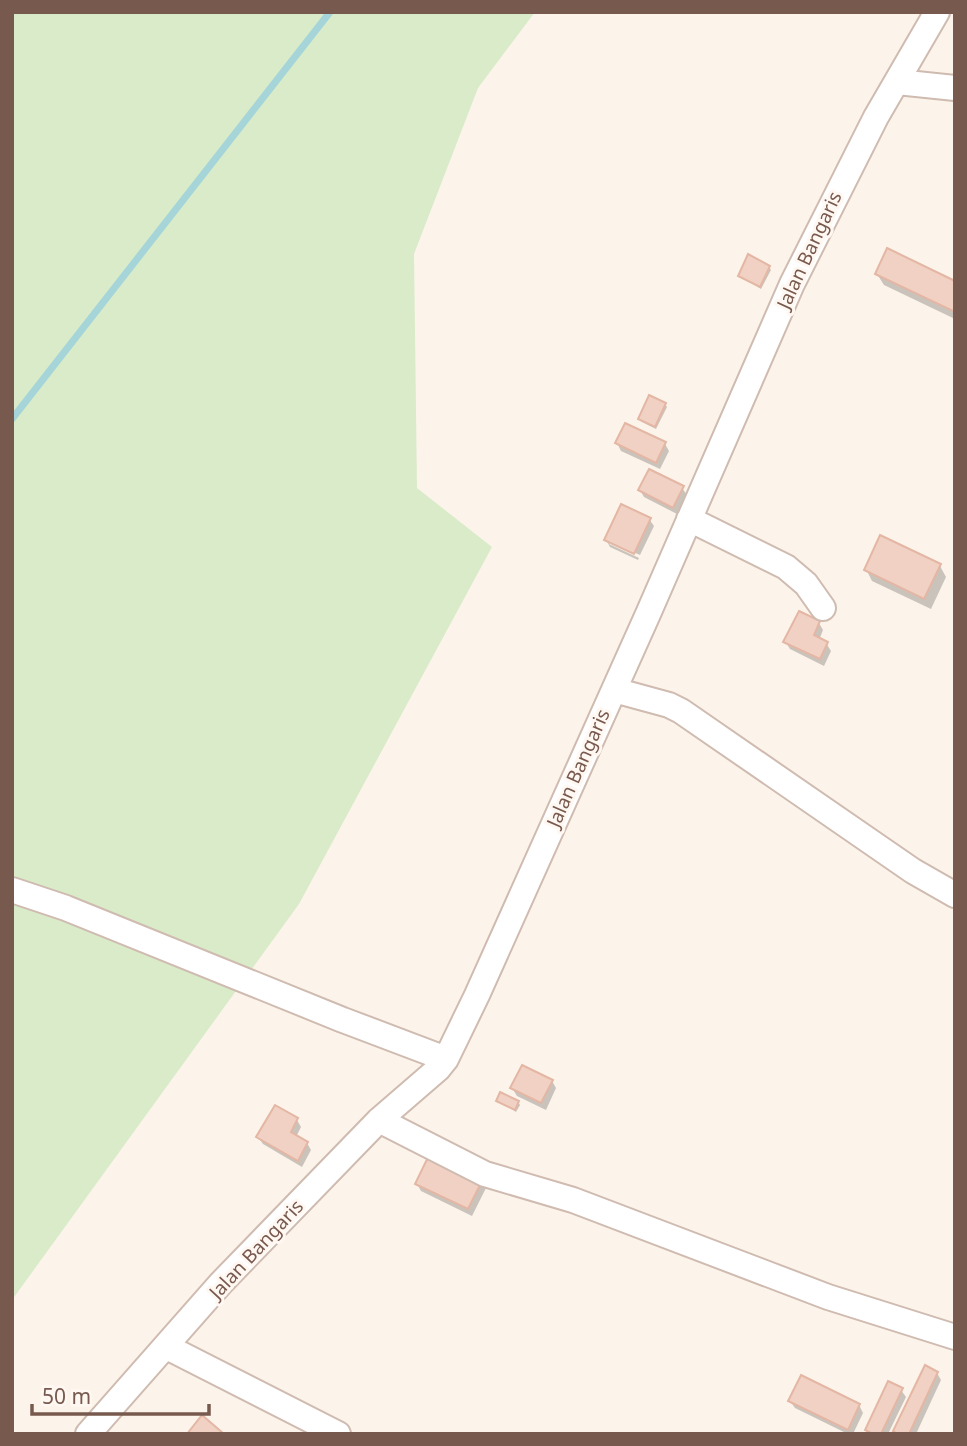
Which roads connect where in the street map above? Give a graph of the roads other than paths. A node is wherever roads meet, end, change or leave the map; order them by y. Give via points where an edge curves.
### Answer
1 (937, 12) edge
2 (897, 82) junction
3 (955, 88) edge
4 (689, 519) junction
5 (823, 608) dead end
6 (614, 690) junction
7 (12, 890) edge
8 (955, 895) edge
9 (446, 1059) junction
10 (379, 1121) junction
11 (955, 1337) edge
12 (167, 1347) junction
13 (88, 1434) edge
14 (338, 1434) edge

1 - 2 street, Jalan Bangaris
2 - 3 street
2 - 4 street, Jalan Bangaris via 792,284
4 - 5 street via 786,567
4 - 6 street, Jalan Bangaris
6 - 8 street via 681,710 913,871
6 - 9 street, Jalan Bangaris
7 - 9 street
9 - 10 street, Jalan Bangaris
10 - 11 street via 485,1174 573,1200 828,1297
10 - 12 street, Jalan Bangaris via 221,1283
12 - 13 street, Jalan Bangaris
12 - 14 street

